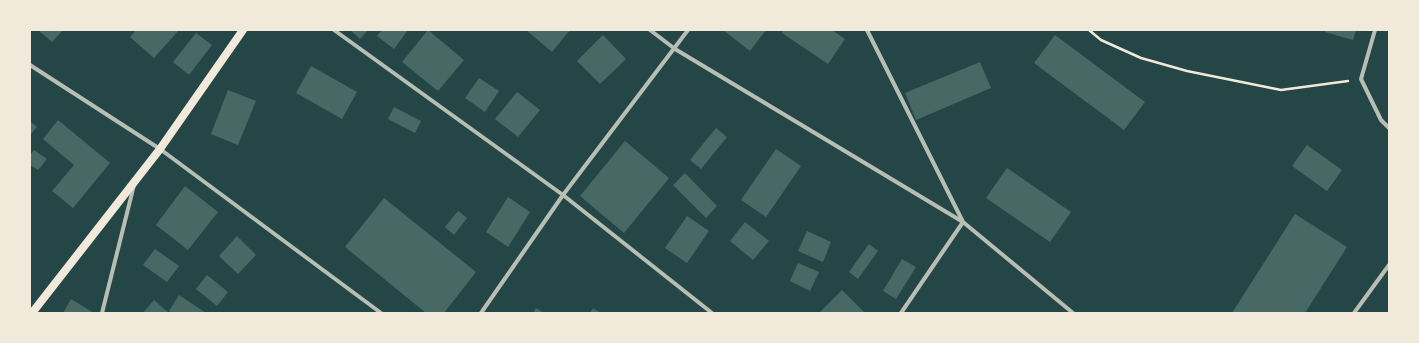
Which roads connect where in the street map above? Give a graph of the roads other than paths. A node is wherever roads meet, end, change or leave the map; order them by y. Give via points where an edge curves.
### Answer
1 (243, 30) edge
2 (334, 30) edge
3 (650, 30) edge
4 (688, 30) edge
5 (867, 30) edge
6 (1374, 30) edge
7 (675, 49) junction
8 (30, 65) edge
9 (1389, 128) edge
10 (160, 149) junction
11 (136, 177) junction
12 (563, 194) junction
13 (963, 222) junction
14 (1389, 265) edge
15 (1355, 311) edge
16 (32, 313) edge
17 (102, 313) edge
18 (381, 313) edge
19 (481, 313) edge
20 (712, 313) edge
21 (901, 313) edge
22 (1073, 313) edge
23 (1361, 313) edge

1 - 10 main road
2 - 12 street
3 - 7 street
4 - 7 street
5 - 13 street
6 - 9 street via 1361,79 1381,120
7 - 12 street
7 - 13 street
8 - 10 street
10 - 11 main road
10 - 18 street
11 - 16 main road
11 - 17 street
12 - 19 street
12 - 20 street
13 - 21 street
13 - 22 street
14 - 15 street
15 - 23 street

